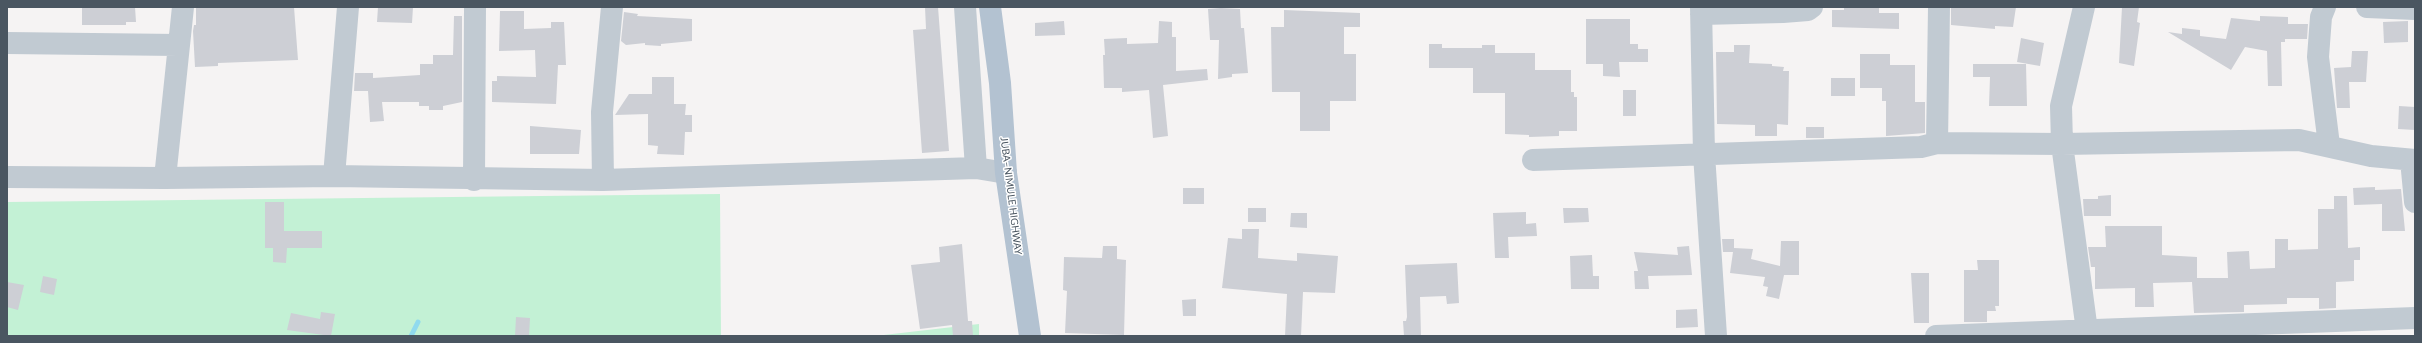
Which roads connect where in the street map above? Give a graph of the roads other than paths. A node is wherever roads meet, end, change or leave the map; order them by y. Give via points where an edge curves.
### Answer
1 (183, 7) edge
2 (348, 7) edge
3 (475, 7) edge
4 (612, 7) edge
5 (965, 7) edge
6 (990, 7) edge
7 (1812, 7) edge
8 (1939, 7) edge
9 (2084, 7) edge
10 (2325, 7) edge
11 (2367, 7) edge
12 (2415, 9) edge
13 (1701, 11) edge
14 (7, 43) edge
15 (178, 45) junction
16 (1937, 143) junction
17 (2062, 144) junction
18 (2329, 145) junction
19 (1704, 154) junction
20 (1532, 160) dead end
21 (2413, 160) edge
22 (976, 168) junction
23 (1006, 173) junction
24 (334, 176) junction
25 (7, 177) edge
26 (165, 178) junction
27 (474, 180) junction
28 (603, 180) junction
29 (2415, 202) edge
30 (2415, 318) edge
31 (2100, 333) edge
32 (1030, 336) edge
33 (1716, 336) edge
34 (1936, 336) edge

1 - 15 street
2 - 24 street
3 - 27 street
4 - 28 street via 602,112
5 - 22 street
6 - 23 main road, JUBA–NIMULE HIGHWAY via 1000,84
7 - 13 street via 1808,10 1789,12
8 - 16 street
9 - 17 street via 2061,106
10 - 18 street via 2321,17 2318,57
11 - 12 street
13 - 19 street
14 - 15 street
15 - 26 street
16 - 17 street
16 - 19 street via 1921,147
17 - 18 street via 2299,140
17 - 31 street
18 - 21 street via 2371,156
19 - 20 street
19 - 33 street
21 - 29 street
22 - 23 street
22 - 28 street
23 - 32 main road, JUBA–NIMULE HIGHWAY
24 - 26 street
24 - 27 street
25 - 26 street
27 - 28 street
30 - 31 street
31 - 34 street

